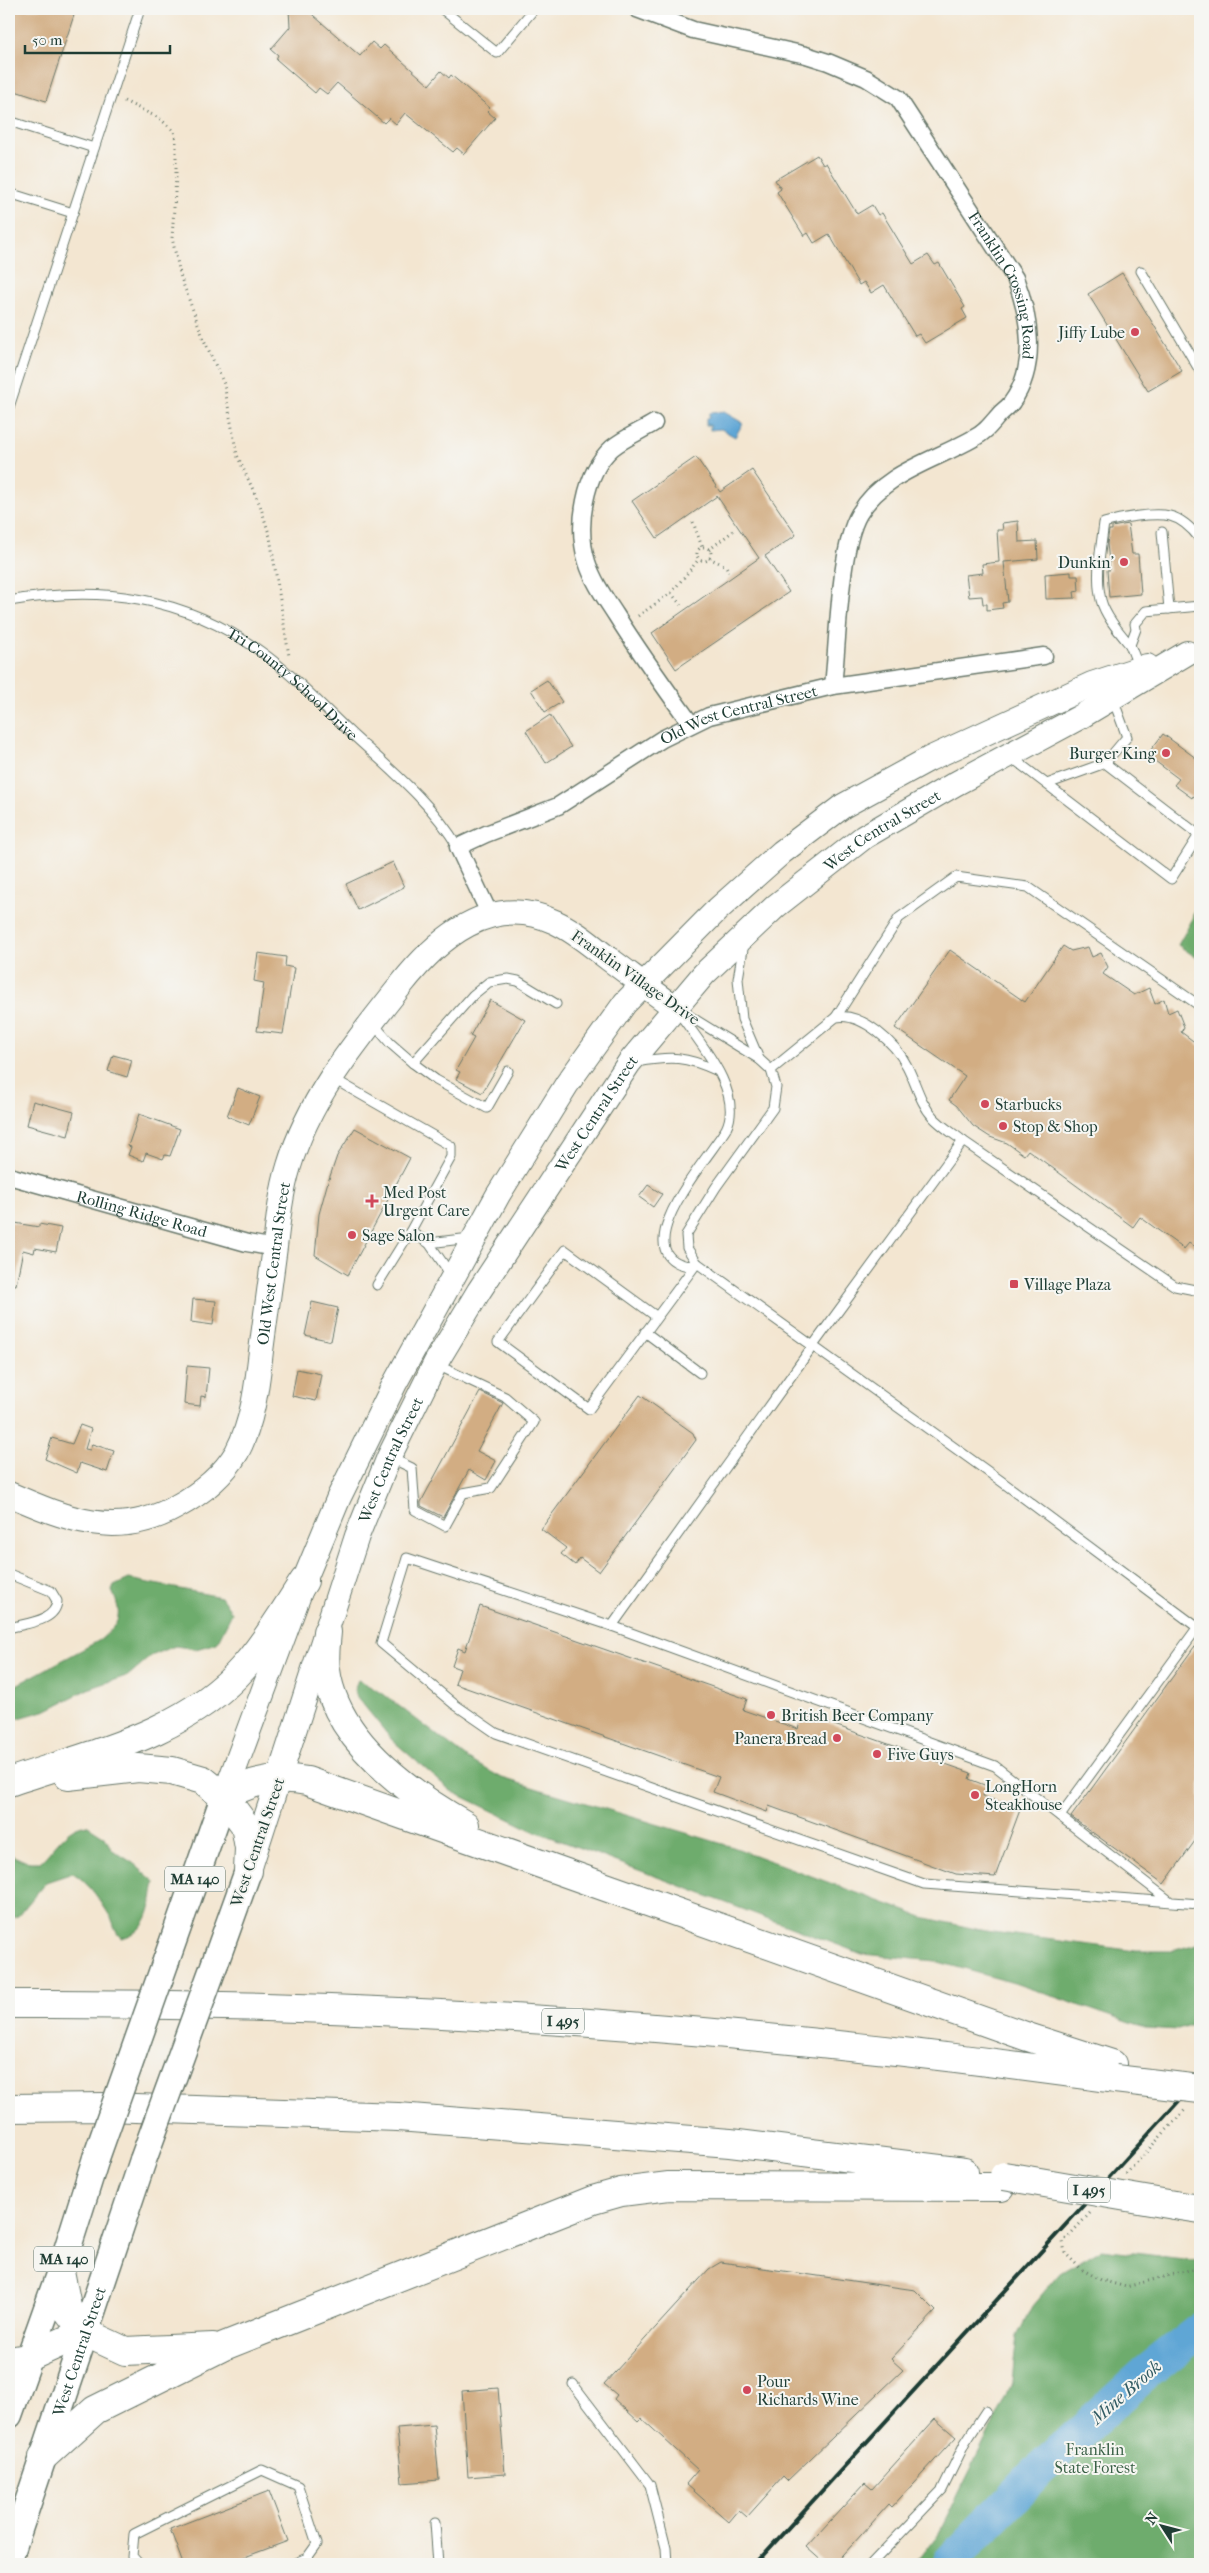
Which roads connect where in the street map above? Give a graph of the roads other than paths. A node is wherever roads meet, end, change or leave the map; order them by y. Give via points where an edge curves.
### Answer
1 (140, 9) edge
2 (442, 9) edge
3 (534, 9) edge
4 (638, 9) edge
5 (9, 121) edge
6 (94, 148) junction
7 (9, 193) edge
8 (73, 213) junction
9 (1142, 271) dead end
10 (1200, 371) edge
11 (9, 408) edge
12 (654, 423) dead end
13 (1162, 532) dead end
14 (1200, 539) edge
15 (9, 601) edge
16 (1196, 606) edge
17 (1169, 609) junction
18 (1130, 645) junction
19 (1194, 650) edge
20 (1044, 656) dead end
21 (1139, 668) junction
22 (833, 686) junction
23 (1113, 698) junction
24 (691, 724) junction
25 (1009, 755) junction
26 (1105, 763) junction
27 (1047, 784) junction
28 (458, 847) junction
29 (490, 915) junction
30 (746, 935) junction
31 (643, 984) junction
32 (556, 1004) dead end
33 (1200, 1006) edge
34 (676, 1008) junction
35 (836, 1018) junction
36 (372, 1022) junction
37 (759, 1059) junction
38 (413, 1062) junction
39 (629, 1063) junction
40 (771, 1070) junction
41 (508, 1071) dead end
42 (719, 1072) junction
43 (330, 1077) junction
44 (963, 1141) junction
45 (9, 1176) edge
46 (410, 1232) junction
47 (473, 1238) junction
48 (429, 1243) junction
49 (275, 1248) junction
50 (697, 1263) junction
51 (452, 1276) junction
52 (377, 1285) dead end
53 (1200, 1291) edge
54 (657, 1317) junction
55 (646, 1332) junction
56 (812, 1347) junction
57 (435, 1364) junction
58 (700, 1373) dead end
59 (389, 1457) junction
60 (16, 1499) edge
61 (9, 1574) edge
62 (304, 1581) junction
63 (1199, 1625) edge
64 (612, 1626) junction
65 (9, 1628) edge
66 (327, 1632) junction
67 (279, 1778) junction
68 (9, 1782) edge
69 (9, 1786) edge
70 (224, 1797) junction
71 (1060, 1816) junction
72 (526, 1858) junction
73 (248, 1871) junction
74 (1171, 1902) junction
75 (1200, 1904) edge
76 (9, 2004) edge
77 (1117, 2073) junction
78 (1200, 2088) edge
79 (9, 2108) edge
80 (1002, 2182) junction
81 (1187, 2207) edge
82 (60, 2271) junction
83 (84, 2332) junction
84 (224, 2346) junction
85 (18, 2360) edge
86 (573, 2384) dead end
87 (986, 2411) dead end
88 (9, 2415) edge
89 (43, 2457) junction
90 (435, 2523) dead end
91 (9, 2559) edge
92 (139, 2564) edge
93 (293, 2564) edge
94 (438, 2564) edge
95 (667, 2564) edge
96 (871, 2564) edge

1 - 6 lane
2 - 3 lane via 497,54
4 - 22 street, Franklin Crossing Road via 693,30 828,62 866,78 898,98 1015,278 1023,299 1030,345 1027,370 1013,401 989,428 974,438 900,474 871,497 858,515 845,567
5 - 6 lane
6 - 8 lane
7 - 8 lane
8 - 11 lane
9 - 10 lane
12 - 24 street via 612,448 594,474 588,487 582,522 586,560 623,626
13 - 17 lane
14 - 18 lane via 1182,522 1169,516 1104,523 1099,562 1101,601 1117,630
15 - 28 lane, Tri County School Drive via 111,594 187,610 235,635 293,679 423,800
16 - 17 lane
17 - 18 lane via 1146,611 1138,617
18 - 21 lane
19 - 21 main road, West Central Street / MA 140
19 - 23 main road, West Central Street / MA 140
20 - 22 street, Old West Central Street
21 - 31 main road, West Central Street / MA 140 via 1092,684 929,759 842,806 782,852 717,910
22 - 24 street, Old West Central Street via 728,710
23 - 25 main road, West Central Street / MA 140
23 - 26 lane via 1127,737
24 - 28 street, Old West Central Street via 558,806
25 - 27 lane
25 - 30 main road, West Central Street / MA 140 via 864,837 776,906
26 - 27 lane
26 - 27 lane via 1198,835 1171,878
28 - 29 street, Tri County School Drive
29 - 31 main road, Franklin Village Drive via 516,913 555,922
29 - 36 main road, Old West Central Street via 463,927 438,944 405,979
30 - 34 main road, West Central Street / MA 140 via 704,974
30 - 37 lane via 738,979 742,1019
31 - 34 main road, Franklin Village Drive
31 - 47 main road, West Central Street / MA 140 via 625,1003 567,1084
32 - 38 lane via 518,981 489,982 473,995
33 - 35 lane via 1028,887 956,878 899,918
34 - 37 lane, Franklin Village Drive
34 - 39 main road, West Central Street / MA 140
34 - 42 lane
35 - 40 lane
35 - 44 lane via 845,1015 878,1030 907,1065 918,1094 933,1118
36 - 38 lane
36 - 43 main road, Old West Central Street
37 - 40 lane, Franklin Village Drive
38 - 41 lane via 436,1080 487,1108
39 - 42 lane via 668,1057 695,1060
39 - 57 main road, West Central Street / MA 140 via 479,1291
40 - 50 lane via 776,1088 773,1108 686,1235 687,1248
42 - 50 lane via 731,1104 730,1122 676,1203 663,1235 667,1252 675,1259 688,1266
43 - 46 lane via 451,1146 451,1157
43 - 49 main road, Old West Central Street via 293,1152
44 - 53 lane via 1175,1286
44 - 56 lane
45 - 49 street, Rolling Ridge Road via 246,1243
46 - 48 lane
46 - 52 lane
47 - 48 lane
47 - 51 main road, West Central Street / MA 140
48 - 51 lane
49 - 60 main road, Old West Central Street via 254,1400 242,1440 222,1472 203,1490 180,1504 159,1515 134,1522 83,1522
50 - 54 lane
50 - 56 lane
51 - 62 main road, West Central Street / MA 140 via 366,1440
54 - 55 lane
54 - 55 lane via 565,1250 498,1342 589,1409
55 - 58 lane
56 - 63 lane
56 - 64 lane
57 - 59 main road, West Central Street / MA 140
57 - 59 lane via 505,1397 534,1422 491,1488 462,1494 445,1526 415,1510 412,1468
59 - 66 main road, West Central Street / MA 140 via 357,1536
61 - 65 lane via 51,1591 57,1601 56,1610 50,1616
62 - 68 highway via 245,1666 194,1709 139,1738
62 - 70 main road, West Central Street / MA 140
63 - 71 lane
64 - 71 lane via 996,1766
64 - 74 lane via 407,1558 381,1643 454,1704 496,1733 924,1884
66 - 67 main road, West Central Street / MA 140
66 - 72 highway via 326,1671 330,1684 346,1721 362,1744 403,1784 452,1817
67 - 70 highway via 254,1782
67 - 72 highway via 307,1781
67 - 73 main road, West Central Street / MA 140
69 - 70 highway via 103,1770 138,1768 172,1771 203,1780
70 - 73 highway via 245,1825
70 - 82 main road, West Central Street / MA 140, bridge via 96,2158
71 - 74 lane
72 - 77 highway
73 - 83 main road, West Central Street / MA 140, bridge
74 - 75 lane
76 - 77 highway, I 495 via 244,2005 604,2024
77 - 78 highway, I 495, bridge
79 - 80 highway, I 495 via 106,2107 389,2117 554,2127 730,2143
80 - 81 highway, I 495, bridge via 1126,2196
80 - 84 highway via 689,2185 621,2192
82 - 83 highway via 68,2311
82 - 85 main road, West Central Street / MA 140
83 - 84 highway via 125,2351
83 - 85 highway
83 - 89 main road, West Central Street / MA 140
84 - 89 highway via 95,2410
85 - 88 main road, West Central Street / MA 140
86 - 95 lane via 650,2484
87 - 96 lane via 964,2443 942,2490
89 - 91 main road, West Central Street / MA 140
90 - 94 lane
92 - 93 lane via 132,2556 134,2534 262,2470 298,2486 317,2544 307,2558

